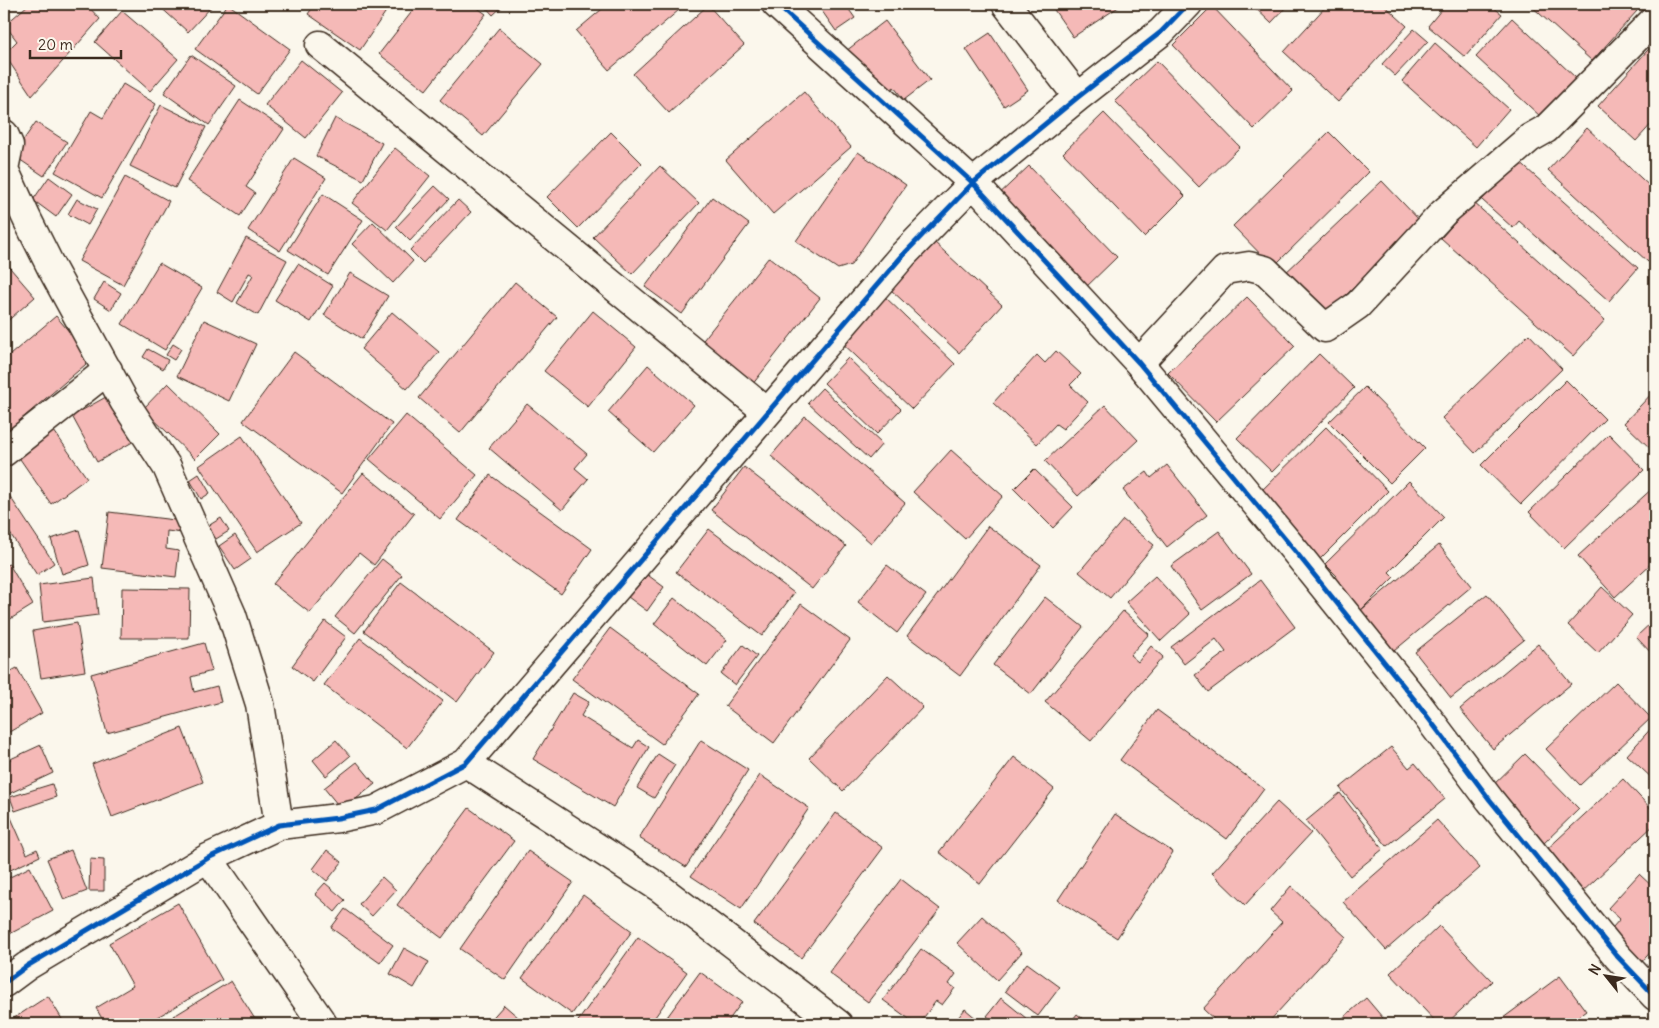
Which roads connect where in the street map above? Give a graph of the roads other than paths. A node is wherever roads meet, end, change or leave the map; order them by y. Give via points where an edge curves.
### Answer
1 (776, 4) edge
2 (1006, 4) edge
3 (1188, 4) edge
4 (1655, 20) edge
5 (320, 45) dead end
6 (1078, 97) junction
7 (4, 134) edge
8 (973, 183) junction
9 (1139, 363) junction
10 (108, 370) junction
11 (767, 412) junction
12 (4, 452) edge
13 (466, 763) junction
14 (279, 826) junction
15 (208, 858) junction
16 (4, 983) edge
17 (1655, 996) edge
18 (323, 1024) edge
19 (838, 1024) edge

1 - 8 street
2 - 6 street
3 - 6 street via 1161,32
4 - 9 street via 1546,129 1530,138 1444,213 1358,306 1325,328 1265,270 1249,266 1226,270
5 - 11 street
6 - 8 street
7 - 10 street via 9,145 4,169 52,269
8 - 9 street
8 - 11 street via 903,255
9 - 17 street via 1414,699 1490,800 1617,956
10 - 12 street
10 - 14 street via 167,467 232,615 260,704
11 - 13 street
13 - 14 street via 376,810
13 - 19 street via 660,888
14 - 15 street
15 - 16 street
15 - 18 street

